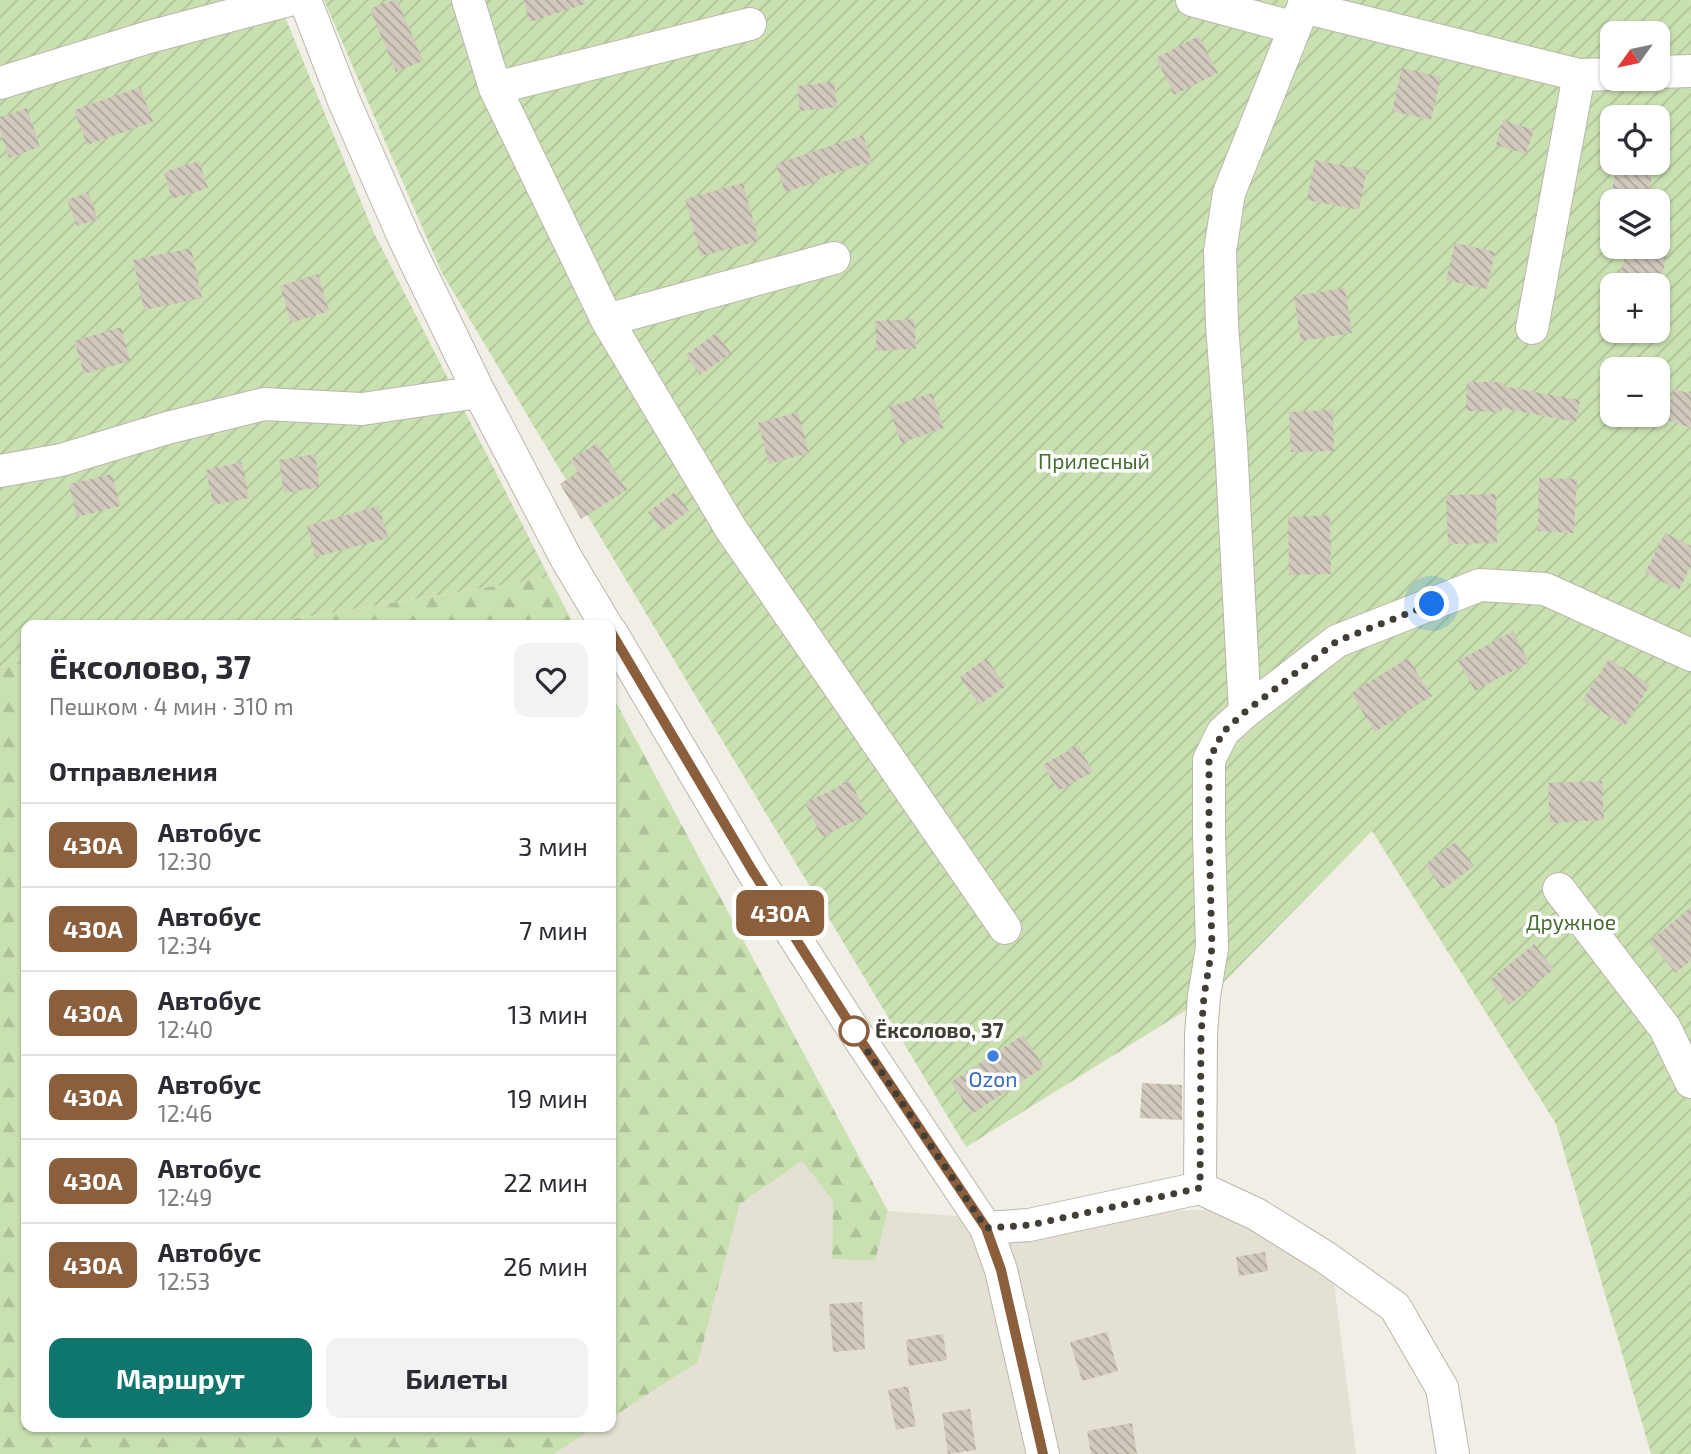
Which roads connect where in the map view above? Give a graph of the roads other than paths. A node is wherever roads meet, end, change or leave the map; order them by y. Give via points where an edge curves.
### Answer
1 (289, 0) edge
2 (305, 0) edge
3 (468, 0) edge
4 (1192, 0) edge
5 (1301, 12) edge
6 (750, 24) dead end
7 (1691, 71) edge
8 (1670, 72) edge
9 (1600, 74) edge
10 (1579, 75) junction
11 (0, 83) edge
12 (495, 88) junction
13 (834, 258) dead end
14 (607, 320) junction
15 (1532, 328) dead end
16 (479, 392) junction
17 (0, 471) edge
18 (603, 620) edge
19 (616, 640) edge
20 (1691, 656) edge
21 (1245, 712) junction
22 (1559, 889) dead end
23 (1005, 928) dead end
24 (1691, 1082) edge
25 (1200, 1188) junction
26 (986, 1228) junction
27 (1043, 1454) edge
28 (1453, 1454) edge

1 - 11 street
2 - 16 street via 405,240
3 - 12 street
4 - 5 street
5 - 10 street
5 - 21 street via 1229,194 1220,251
6 - 12 street
7 - 8 street
9 - 10 street
10 - 15 street
12 - 14 street
13 - 14 street
14 - 23 street via 731,529
16 - 17 street via 362,409 264,404 61,460
16 - 18 street
19 - 26 street via 752,870
20 - 21 street via 1545,589 1479,585 1337,641
21 - 25 street via 1223,732 1209,760 1212,948 1201,1035
22 - 24 street via 1665,1028
25 - 26 street via 1030,1225
25 - 28 street via 1256,1214 1395,1307 1442,1388
26 - 27 street via 1001,1270

